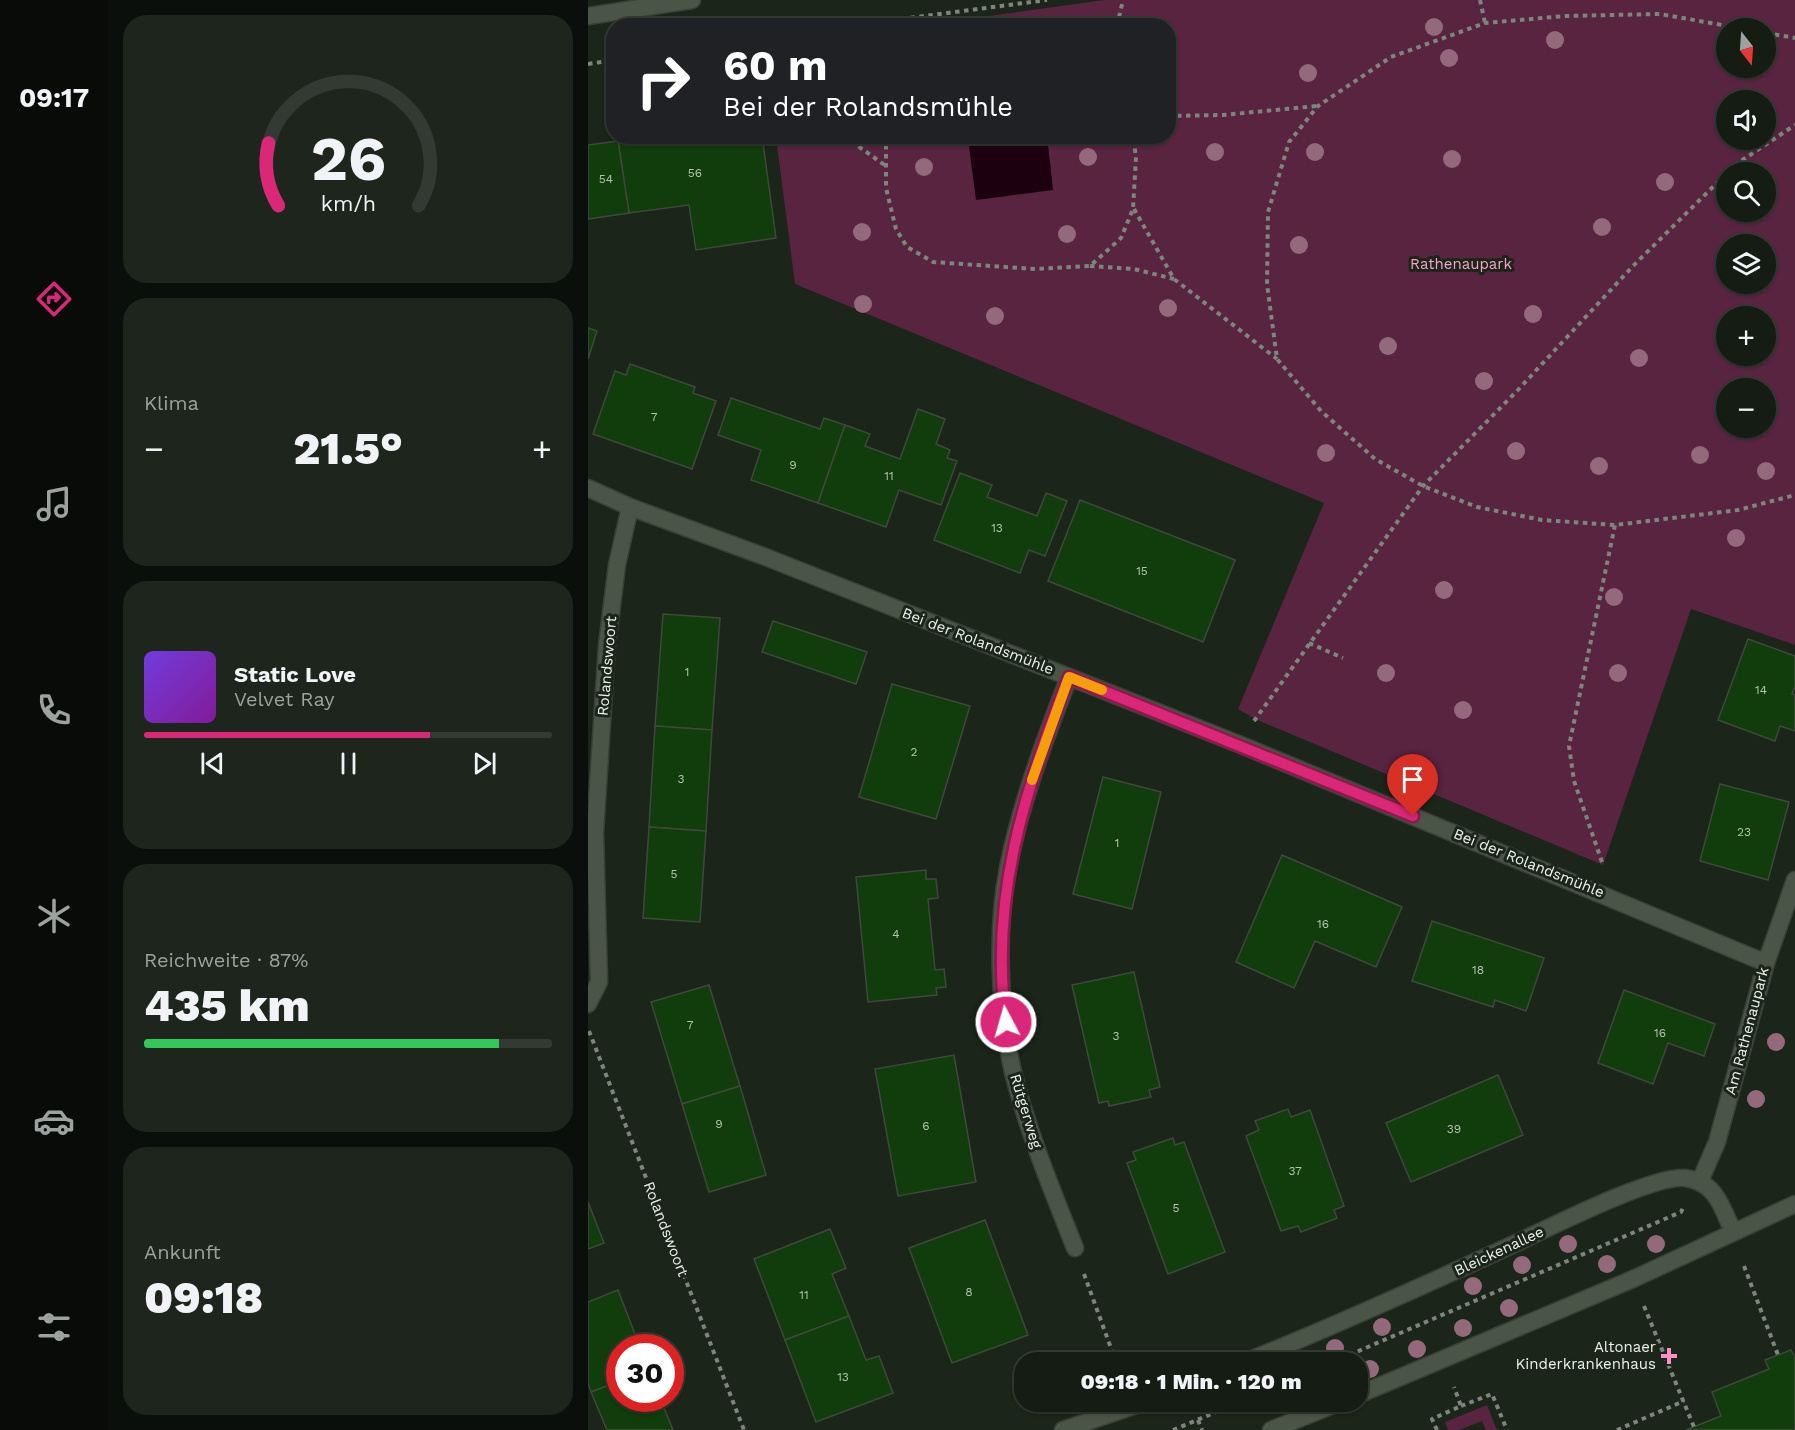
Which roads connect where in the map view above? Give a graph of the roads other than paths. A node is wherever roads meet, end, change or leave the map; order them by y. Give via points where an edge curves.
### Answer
1 (692, 0) edge
2 (588, 16) edge
3 (588, 488) edge
4 (630, 507) junction
5 (1069, 677) junction
6 (1795, 880) edge
7 (1766, 963) junction
8 (588, 1004) edge
9 (1700, 1181) junction
10 (1795, 1203) edge
11 (1733, 1232) junction
12 (1075, 1248) road end
13 (1270, 1352) edge
14 (1368, 1391) edge
15 (1116, 1412) edge
16 (1316, 1412) edge
17 (1063, 1430) edge
18 (1271, 1430) edge

1 - 2 street
3 - 4 street, Bei der Rolandsmühle
4 - 5 street, Bei der Rolandsmühle
4 - 8 street, Rolandswoort via 617,565 607,645 595,832 599,982
5 - 7 street, Bei der Rolandsmühle
5 - 12 street, Rütgerweg via 1024,805 1008,869 1002,927 1003,998 1012,1069 1026,1118
6 - 7 street, Am Rathenaupark
7 - 9 street, Am Rathenaupark via 1717,1142
9 - 11 street via 1718,1197
9 - 13 street, Bleickenallee via 1674,1178 1597,1206 1338,1325
10 - 11 street
11 - 14 street via 1633,1279
15 - 17 street
16 - 18 street

